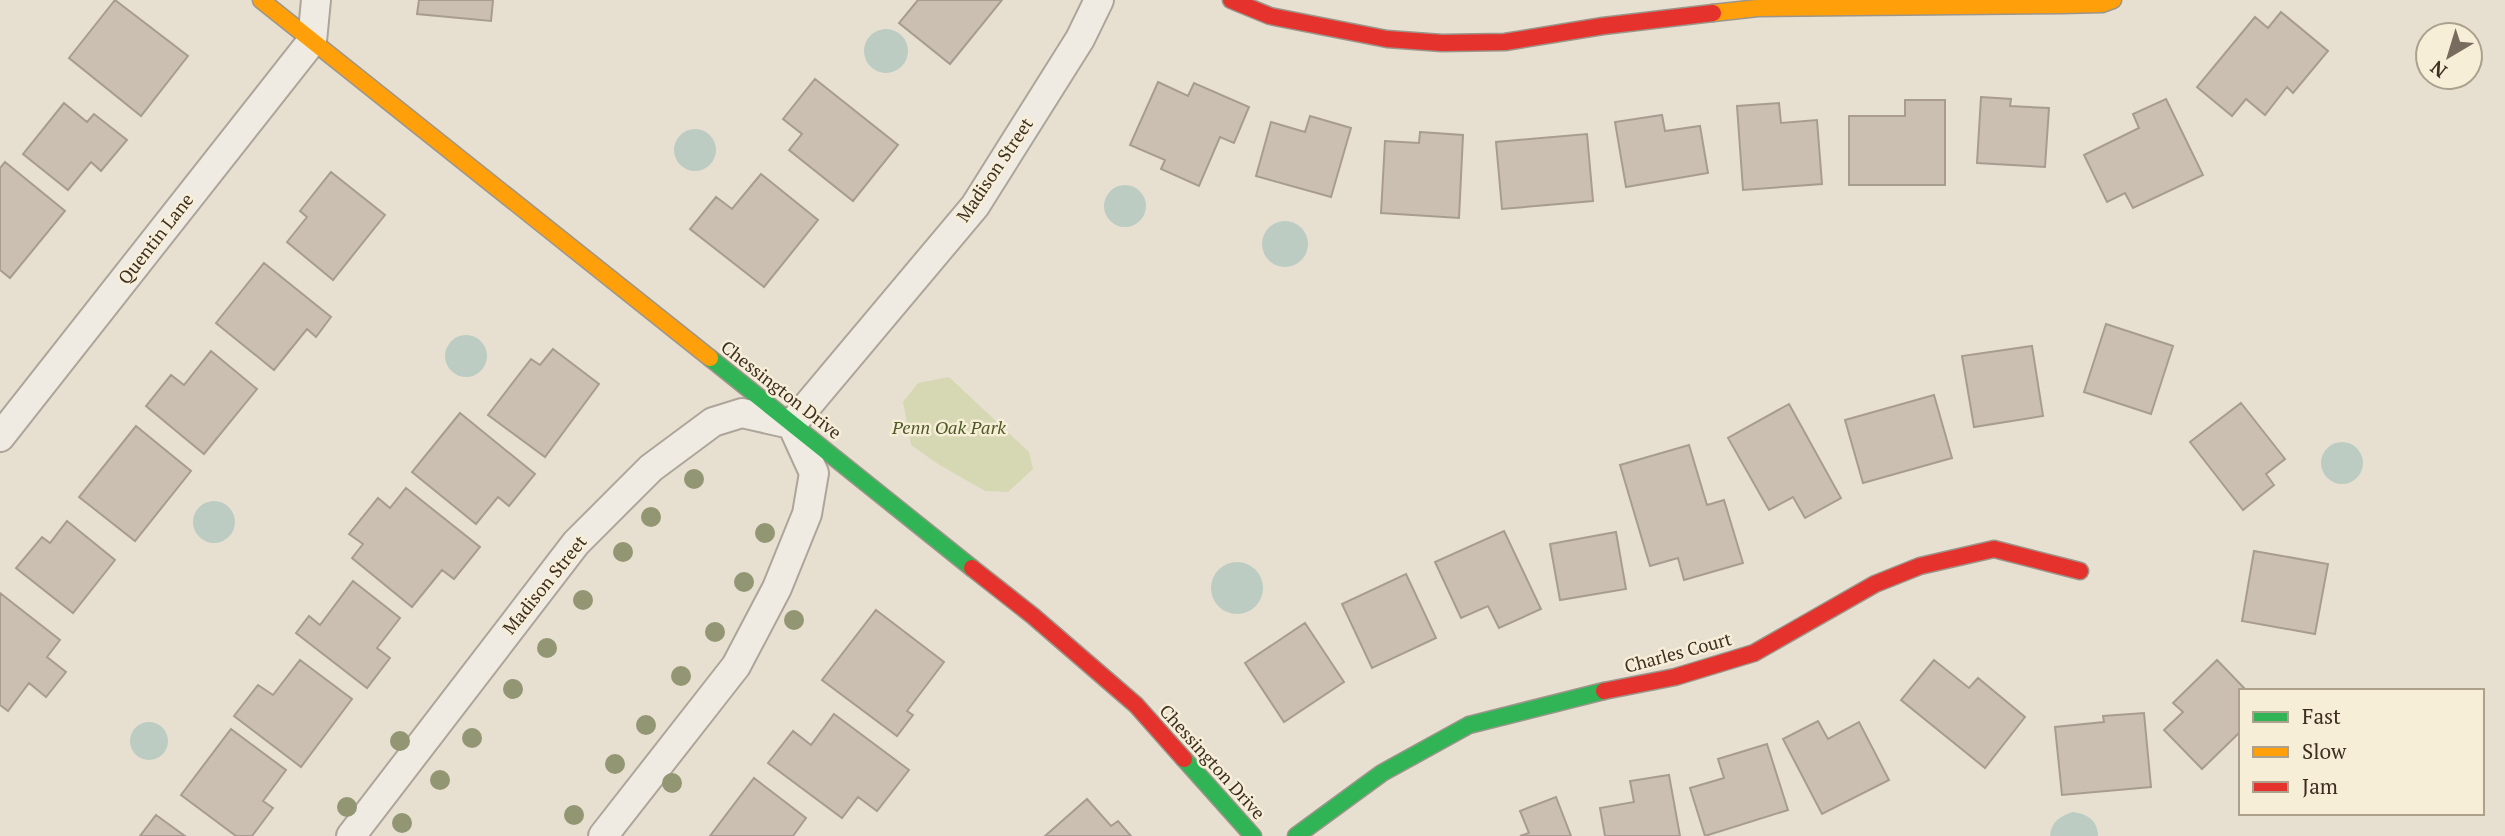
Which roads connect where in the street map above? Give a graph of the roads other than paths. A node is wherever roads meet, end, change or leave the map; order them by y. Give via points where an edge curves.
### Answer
1 (261, 0) edge
2 (316, 0) edge
3 (1098, 0) edge
4 (1231, 0) edge
5 (2113, 0) edge
6 (1601, 13) edge
7 (312, 41) junction
8 (792, 424) junction
9 (0, 437) edge
10 (2080, 571) dead end
11 (351, 836) edge
12 (603, 836) edge
13 (1253, 836) edge
14 (1296, 836) edge

1 - 7 street, Chessington Drive
2 - 7 street
3 - 8 street, Madison Street via 1080,39 975,206
4 - 6 street via 1270,16 1387,39 1442,43 1505,41
5 - 6 street via 2102,4
7 - 8 street, Chessington Drive
7 - 9 street, Quentin Lane
8 - 11 street, Madison Street via 742,413 713,422 651,468 576,543
8 - 12 street via 814,473 807,514 777,588 736,666
8 - 13 street, Chessington Drive via 1033,616 1136,705
10 - 14 street, Charles Court via 1994,549 1920,566 1875,584 1754,653 1675,677 1469,725 1382,774

